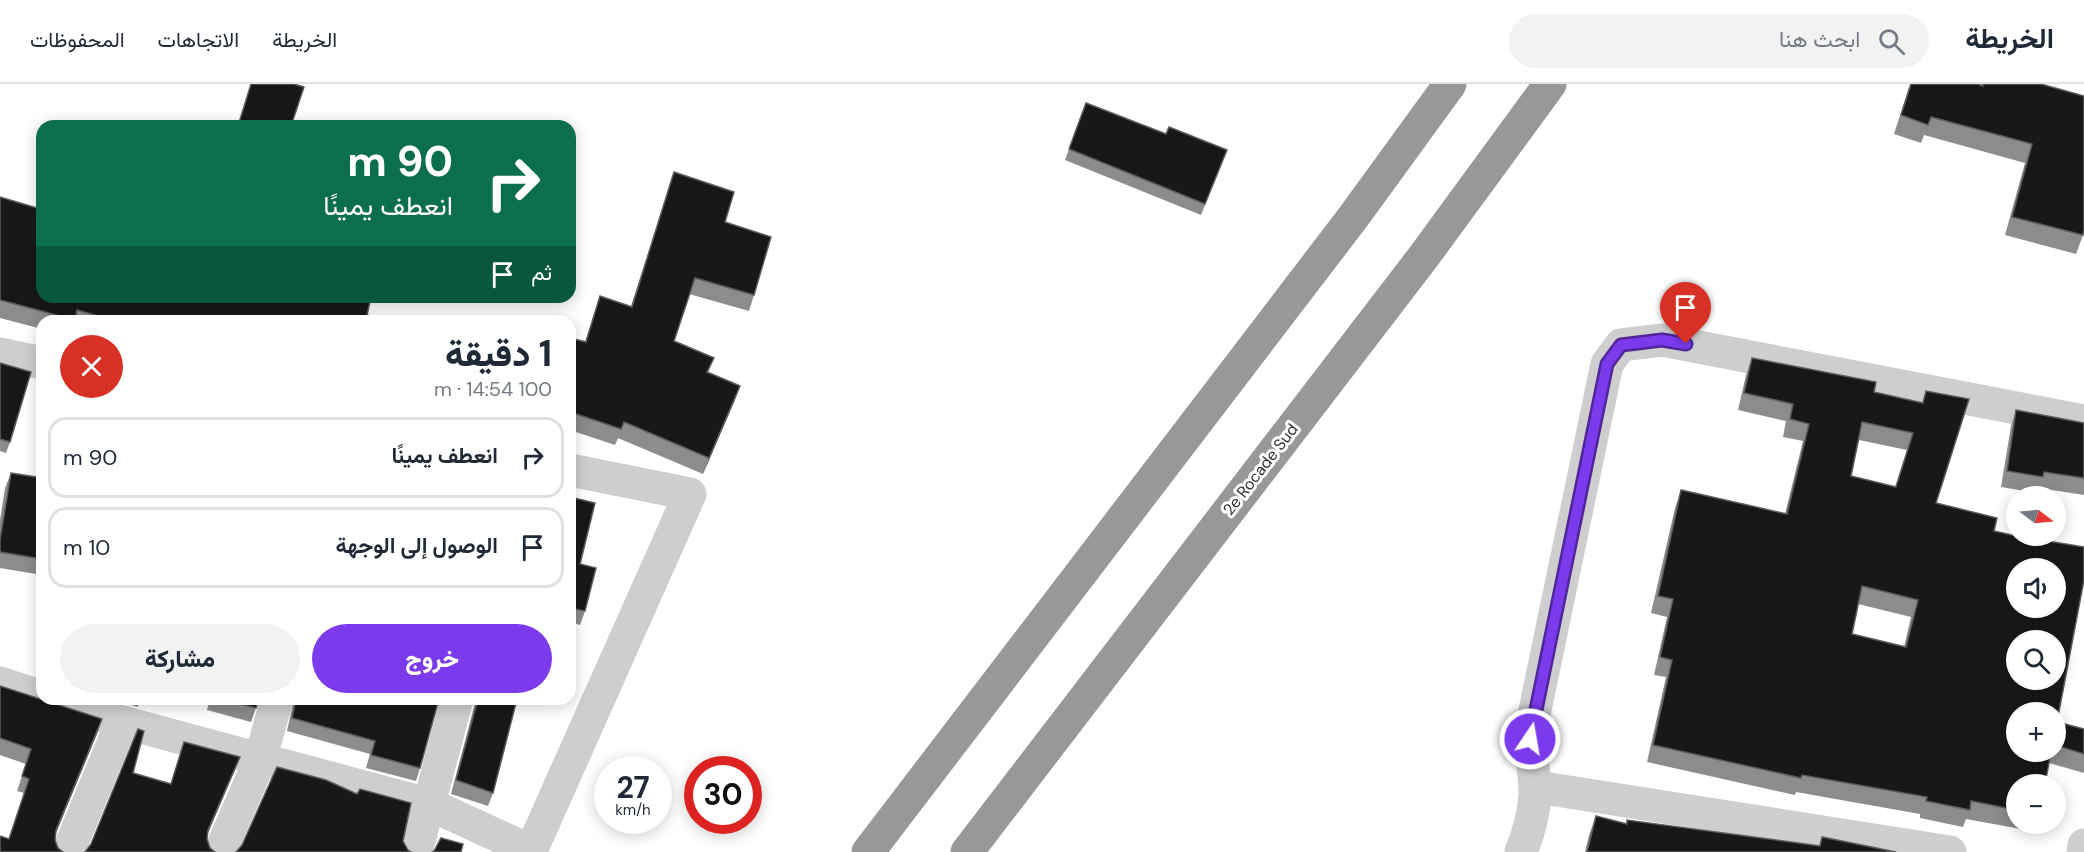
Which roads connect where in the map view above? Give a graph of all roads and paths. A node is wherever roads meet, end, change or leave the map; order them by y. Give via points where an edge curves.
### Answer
1 (1450, 84) edge
2 (1550, 84) edge
3 (0, 354) edge
4 (36, 362) edge
5 (2084, 420) edge
6 (576, 471) edge
7 (0, 683) edge
8 (36, 695) edge
9 (67, 705) edge
10 (275, 705) edge
11 (456, 705) edge
12 (122, 723) junction
13 (260, 760) junction
14 (1537, 786) junction
15 (431, 805) junction
16 (2084, 845) edge
17 (68, 852) edge
18 (220, 852) edge
19 (416, 852) edge
20 (868, 852) edge
21 (967, 852) edge
22 (1521, 852) edge
23 (1950, 852) edge
24 (2082, 852) edge

1 - 20 highway via 1354,216
2 - 21 highway, 2e Rocade Sud via 1424,256
3 - 4 street
5 - 14 street via 1662,340 1621,345 1607,364 1530,739
6 - 15 street via 690,494 531,851
7 - 8 street
9 - 12 street
10 - 13 street
11 - 15 street
12 - 13 street
12 - 17 street
13 - 15 street
13 - 18 street
14 - 22 street via 1532,823
14 - 23 street
15 - 19 street
16 - 24 street

